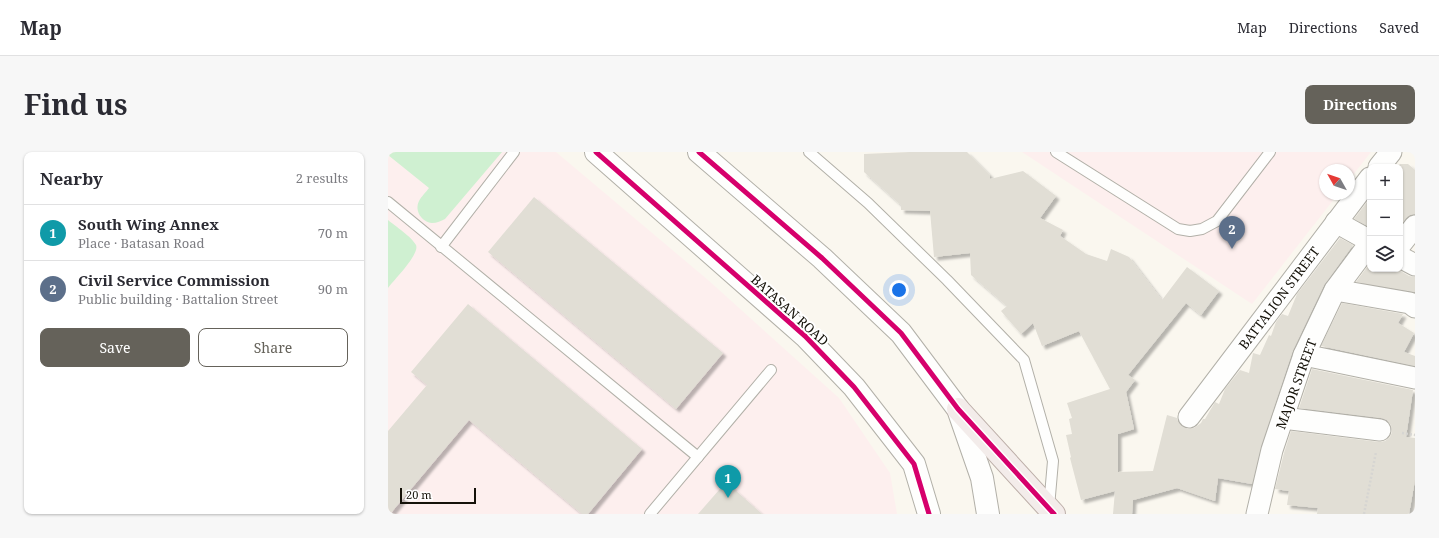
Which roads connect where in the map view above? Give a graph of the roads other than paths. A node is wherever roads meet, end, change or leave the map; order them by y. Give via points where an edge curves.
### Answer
1 (514, 152) edge
2 (596, 152) edge
3 (699, 152) edge
4 (809, 152) edge
5 (1056, 152) edge
6 (1270, 152) edge
7 (1390, 152) edge
8 (1381, 164) edge
9 (1367, 182) edge
10 (388, 202) edge
11 (1336, 222) junction
12 (1415, 226) edge
13 (1367, 240) edge
14 (1403, 241) edge
15 (441, 246) junction
16 (1367, 246) edge
17 (1403, 259) edge
18 (1415, 265) edge
19 (1335, 290) junction
20 (1415, 307) edge
21 (1304, 355) junction
22 (771, 370) dead end
23 (1415, 378) edge
24 (958, 409) junction
25 (1189, 417) dead end
26 (1283, 418) junction
27 (1380, 430) road end
28 (698, 457) junction
29 (1051, 511) edge
30 (650, 514) edge
31 (929, 514) edge
32 (988, 514) edge
33 (1257, 514) edge

1 - 15 lane
2 - 31 main road, BATASAN ROAD via 805,336 854,387 914,464
3 - 24 main road via 822,258 901,333
4 - 29 lane via 868,203 1024,360 1053,461
5 - 6 lane via 1178,229 1190,231 1202,229 1217,221
7 - 8 street
9 - 11 street, BATTALION STREET
10 - 15 lane
11 - 13 street, MAJOR STREET
11 - 25 street, BATTALION STREET
12 - 14 street
15 - 28 lane
16 - 19 street, MAJOR STREET
17 - 18 street
19 - 20 street via 1410,303
19 - 21 street, MAJOR STREET
21 - 23 street
21 - 26 street, MAJOR STREET
22 - 28 lane
24 - 29 main road
24 - 32 main road via 982,478
26 - 27 street
26 - 33 street, MAJOR STREET via 1272,450
28 - 30 lane

